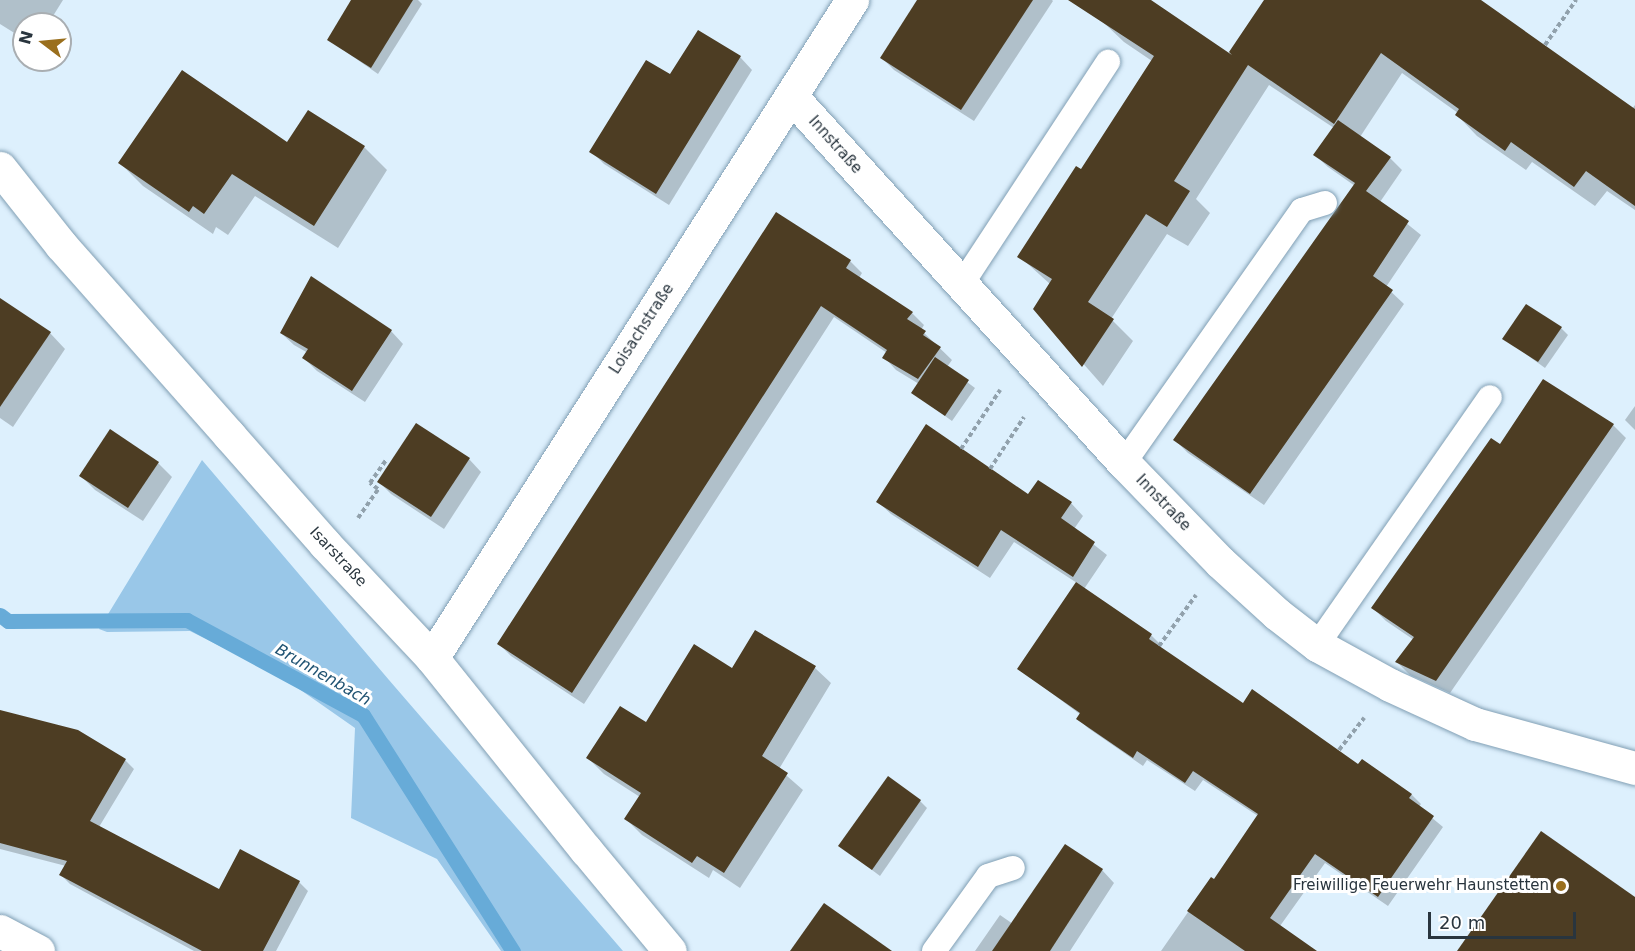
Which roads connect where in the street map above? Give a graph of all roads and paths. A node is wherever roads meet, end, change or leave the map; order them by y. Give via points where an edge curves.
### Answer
1 (852, 0) edge
2 (1576, 0) edge
3 (1545, 45) dead end
4 (1108, 62) dead end
5 (791, 96) junction
6 (0, 168) edge
7 (1325, 203) dead end
8 (962, 284) junction
9 (1024, 353) junction
10 (1049, 381) junction
11 (1490, 397) dead end
12 (961, 449) dead end
13 (387, 459) dead end
14 (1124, 463) junction
15 (990, 469) dead end
16 (334, 553) junction
17 (1220, 562) junction
18 (1159, 645) dead end
19 (1317, 645) junction
20 (432, 658) junction
21 (1635, 768) edge
22 (1013, 867) dead end
23 (0, 931) edge
24 (38, 951) edge
25 (670, 951) edge
26 (934, 951) edge

1 - 5 street, Loisachstraße
2 - 3 path
4 - 8 lane
5 - 8 street, Innstraße
5 - 20 street, Loisachstraße
6 - 16 street, Isarstraße via 61,244
7 - 14 lane via 1302,210
8 - 9 street, Innstraße
9 - 10 street, Innstraße
9 - 12 path
10 - 14 street, Innstraße
10 - 15 path
11 - 19 lane
13 - 16 path via 370,483 378,489
14 - 17 street, Innstraße
16 - 20 street, Isarstraße
17 - 18 path
17 - 19 street, Innstraße
19 - 21 street, Innstraße via 1390,685 1475,724
20 - 25 street, Isarstraße
22 - 26 lane via 988,876
23 - 24 street

